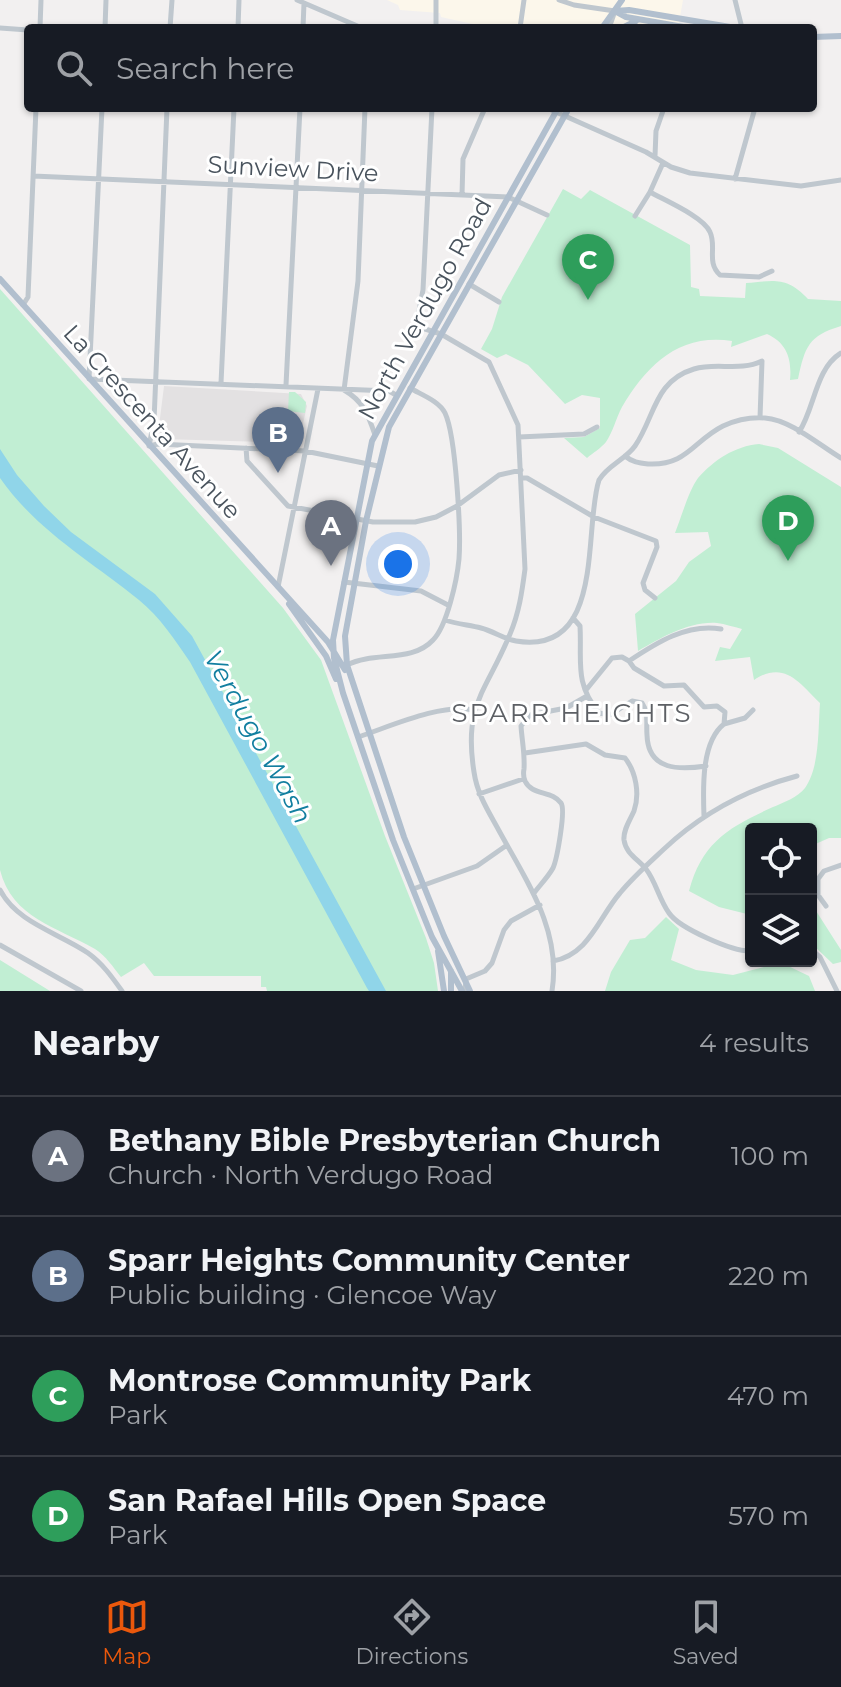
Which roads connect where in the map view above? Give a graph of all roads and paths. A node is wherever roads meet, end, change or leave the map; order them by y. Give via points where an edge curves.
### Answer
1 (41, 0) edge
2 (106, 0) edge
3 (172, 0) edge
4 (239, 0) edge
5 (297, 0) edge
6 (436, 0) edge
7 (524, 0) edge
8 (559, 0) edge
9 (622, 0) edge
10 (735, 0) edge
11 (304, 3) junction
12 (615, 11) junction
13 (642, 20) junction
14 (40, 24) edge
15 (105, 24) edge
16 (170, 24) edge
17 (238, 24) edge
18 (303, 24) edge
19 (353, 24) edge
20 (436, 24) edge
21 (521, 24) edge
22 (604, 24) edge
23 (610, 24) edge
24 (627, 24) edge
25 (673, 24) edge
26 (682, 24) edge
27 (741, 24) edge
28 (0, 28) edge
29 (24, 30) edge
30 (841, 36) edge
31 (817, 37) edge
32 (36, 112) edge
33 (102, 112) edge
34 (167, 112) edge
35 (234, 112) edge
36 (300, 112) edge
37 (365, 112) edge
38 (432, 112) edge
39 (483, 112) edge
40 (556, 112) edge
41 (560, 112) edge
42 (567, 112) edge
43 (663, 112) edge
44 (754, 112) edge
45 (565, 116) junction
46 (655, 157) junction
47 (663, 163) junction
48 (33, 176) junction
49 (99, 178) junction
50 (735, 179) junction
51 (841, 180) edge
52 (164, 182) junction
53 (230, 185) junction
54 (297, 187) junction
55 (361, 190) junction
56 (650, 192) junction
57 (428, 194) junction
58 (462, 195) junction
59 (508, 197) junction
60 (517, 199) junction
61 (547, 215) dead end
62 (635, 216) dead end
63 (772, 271) dead end
64 (0, 279) edge
65 (461, 280) junction
66 (469, 284) junction
67 (499, 302) dead end
68 (22, 306) junction
69 (432, 332) junction
70 (441, 334) junction
71 (90, 353) junction
72 (841, 353) edge
73 (73, 361) junction
74 (89, 379) junction
75 (108, 380) junction
76 (155, 381) junction
77 (221, 383) junction
78 (286, 385) junction
79 (318, 388) junction
80 (410, 388) junction
81 (344, 390) junction
82 (100, 391) junction
83 (396, 395) junction
84 (760, 418) junction
85 (154, 421) junction
86 (597, 427) dead end
87 (134, 429) junction
88 (799, 432) junction
89 (375, 435) junction
90 (519, 437) junction
91 (169, 444) junction
92 (149, 446) junction
93 (246, 448) junction
94 (305, 451) junction
95 (625, 456) junction
96 (160, 458) junction
97 (841, 458) edge
98 (367, 464) junction
99 (378, 466) junction
100 (521, 470) junction
101 (521, 478) junction
102 (457, 506) junction
103 (294, 507) junction
104 (594, 517) junction
105 (355, 519) junction
106 (366, 521) junction
107 (344, 582) junction
108 (355, 584) junction
109 (278, 588) junction
110 (655, 598) dead end
111 (448, 605) junction
112 (573, 618) junction
113 (445, 620) junction
114 (721, 629) dead end
115 (508, 638) junction
116 (333, 650) junction
117 (344, 651) junction
118 (363, 658) junction
119 (629, 661) junction
120 (347, 665) junction
121 (356, 691) junction
122 (343, 693) junction
123 (586, 694) junction
124 (473, 710) junction
125 (753, 710) dead end
126 (724, 724) junction
127 (369, 733) junction
128 (358, 737) junction
129 (525, 753) junction
130 (706, 766) junction
131 (797, 776) dead end
132 (523, 778) junction
133 (479, 794) junction
134 (704, 817) junction
135 (507, 845) junction
136 (841, 865) edge
137 (646, 869) junction
138 (817, 882) edge
139 (423, 885) junction
140 (413, 889) junction
141 (534, 893) junction
142 (1, 894) edge
143 (816, 895) edge
144 (540, 905) junction
145 (826, 906) dead end
146 (444, 936) junction
147 (432, 937) junction
148 (0, 945) edge
149 (745, 950) edge
150 (817, 954) edge
151 (553, 961) junction
152 (451, 971) junction
153 (466, 979) junction
154 (81, 991) edge
155 (122, 991) edge
156 (444, 991) edge
157 (451, 991) edge
158 (466, 991) edge
159 (552, 991) edge
160 (837, 991) edge

1 - 14 street
2 - 15 street
3 - 16 street
4 - 17 street
5 - 11 street
6 - 20 street
7 - 21 street
8 - 12 street
9 - 12 main road
10 - 27 street
11 - 18 street
11 - 19 street
12 - 13 main road
12 - 22 main road
12 - 23 street
12 - 26 main road
13 - 24 main road
13 - 25 main road
28 - 29 street
30 - 31 main road
32 - 48 street
33 - 49 street
34 - 52 street
35 - 53 street
36 - 54 street
37 - 55 street
38 - 57 street
39 - 58 street via 463,159
40 - 59 main road, North Verdugo Road
41 - 45 street
42 - 45 main road, North Verdugo Road
43 - 46 street
44 - 50 street
45 - 46 street
45 - 60 main road, North Verdugo Road
46 - 47 street
47 - 50 street
47 - 56 street
48 - 49 street, Sunview Drive
48 - 68 street via 28,297
49 - 52 street, Sunview Drive
49 - 71 street
50 - 51 street via 801,186
52 - 53 street, Sunview Drive
52 - 76 street
53 - 54 street, Sunview Drive
53 - 77 street
54 - 55 street, Sunview Drive
54 - 78 street
55 - 57 street, Sunview Drive
55 - 81 street via 358,281
56 - 62 street
56 - 63 street via 706,225 712,263 720,275 759,277
57 - 58 street, Sunview Drive
57 - 69 street via 423,290 416,317
58 - 59 street, Sunview Drive
59 - 60 street, Sunview Drive
59 - 65 main road, North Verdugo Road
60 - 61 street, Sunview Drive
60 - 66 main road, North Verdugo Road
64 - 68 main road, La Crescenta Avenue
65 - 66 street
65 - 69 main road, North Verdugo Road
66 - 67 street
66 - 70 main road, North Verdugo Road
68 - 73 main road, La Crescenta Avenue
69 - 70 street
69 - 83 main road, North Verdugo Road
70 - 80 main road, North Verdugo Road
70 - 90 street via 489,362 513,410
71 - 73 street via 84,361
71 - 74 street
72 - 88 street via 826,367
73 - 74 main road, La Crescenta Avenue
74 - 75 street
74 - 82 main road, La Crescenta Avenue
75 - 76 street
75 - 82 street
76 - 77 street
76 - 85 street
77 - 78 street
78 - 79 street
79 - 81 street
79 - 94 street
80 - 99 main road, North Verdugo Road via 389,427
80 - 102 street via 438,405 447,419
81 - 83 street
81 - 89 street via 359,399
82 - 87 main road, La Crescenta Avenue
83 - 89 main road, North Verdugo Road
84 - 88 street
84 - 95 street via 724,426 689,454 668,462 641,463
84 - 95 street via 762,361 742,367 700,367 670,381
85 - 87 street via 148,430
85 - 92 street
86 - 90 street via 584,434
87 - 92 main road, La Crescenta Avenue
88 - 97 street
89 - 98 main road, North Verdugo Road
90 - 100 street
91 - 92 street
91 - 93 street
91 - 96 street
92 - 96 main road, La Crescenta Avenue
93 - 94 street
93 - 103 street via 249,464
94 - 98 street
94 - 103 street
95 - 104 street via 599,480
96 - 109 main road, La Crescenta Avenue
98 - 99 street
98 - 105 main road, North Verdugo Road
99 - 106 main road, North Verdugo Road
100 - 101 street
100 - 102 street via 499,475
101 - 104 street
101 - 115 street via 525,569
102 - 106 street via 415,522
102 - 111 street via 459,560
103 - 105 street
103 - 109 street
104 - 110 street via 654,540 643,579 645,590
104 - 112 street via 588,578
105 - 106 street
105 - 107 main road, North Verdugo Road
106 - 108 main road, North Verdugo Road
107 - 108 street
107 - 116 main road, North Verdugo Road
108 - 111 street via 421,591
108 - 117 main road, North Verdugo Road
109 - 116 main road, La Crescenta Avenue
109 - 122 main road, La Crescenta Avenue via 326,656
111 - 113 street
112 - 115 street via 549,638
112 - 123 street via 580,626 579,667
113 - 115 street
113 - 118 street via 436,638 415,653
114 - 119 street via 703,627 674,635
115 - 124 street
116 - 121 main road, La Crescenta Avenue
116 - 122 main road, North Verdugo Road
117 - 118 street
117 - 120 main road, North Verdugo Road
118 - 120 street
119 - 123 street via 612,658
119 - 126 street via 664,686 684,685 704,707 722,708
120 - 121 main road, North Verdugo Road
121 - 127 main road, North Verdugo Road
122 - 128 main road, North Verdugo Road
123 - 129 street via 566,708 528,716 521,728
123 - 130 street via 604,715 632,701 642,703 647,742 661,763 678,770
124 - 127 street via 423,716
124 - 133 street
125 - 126 street
126 - 130 street via 716,730
127 - 128 street
127 - 139 main road, North Verdugo Road
128 - 140 main road, North Verdugo Road
129 - 132 street
129 - 137 street via 586,744 625,758 637,799 624,840
130 - 134 street
131 - 134 street via 751,791
132 - 133 street
132 - 141 street via 530,789 562,803 563,812 559,853
133 - 135 street
134 - 137 street
135 - 139 street via 477,866
135 - 141 street
136 - 138 street via 824,871
137 - 149 street via 678,922
137 - 151 street via 620,893 582,946
139 - 140 street
139 - 146 main road, North Verdugo Road
140 - 147 main road, North Verdugo Road
141 - 144 street
142 - 155 street via 16,911 87,952
143 - 145 street
144 - 151 street
144 - 153 street via 511,921 492,963
146 - 152 main road
146 - 153 main road, North Verdugo Road
147 - 152 main road, North Verdugo Road
147 - 156 main road
148 - 154 street
150 - 160 street
151 - 159 street
152 - 157 main road
152 - 158 main road, North Verdugo Road
153 - 158 main road, North Verdugo Road

